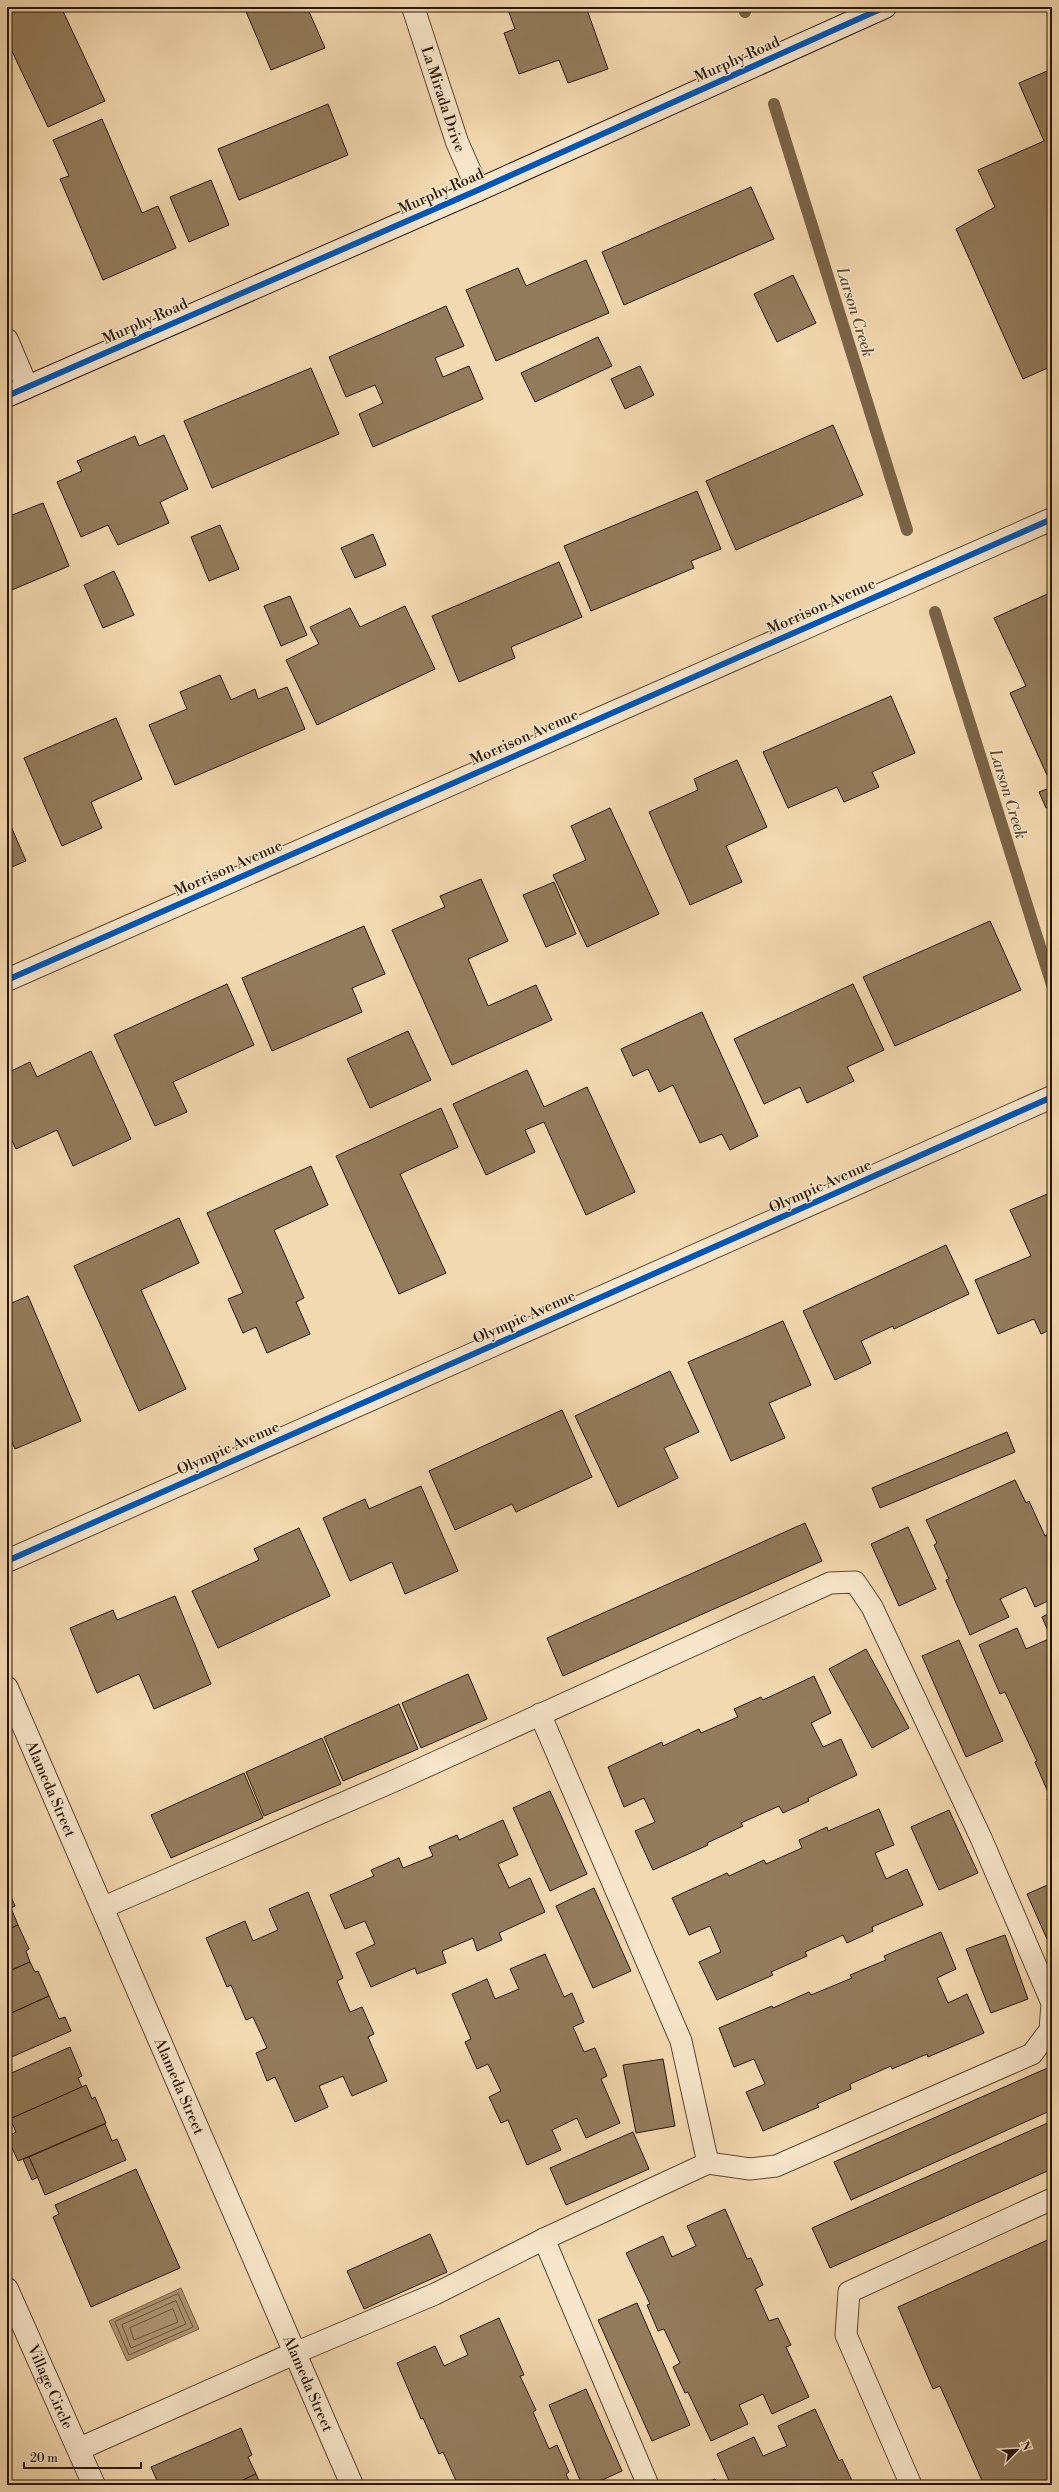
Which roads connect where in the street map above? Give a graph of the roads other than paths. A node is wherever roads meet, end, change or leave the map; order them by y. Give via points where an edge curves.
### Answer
1 (413, 7) edge
2 (885, 7) edge
3 (478, 190) junction
4 (7, 340) edge
5 (27, 387) junction
6 (7, 396) edge
7 (1052, 519) edge
8 (7, 980) edge
9 (1052, 1097) edge
10 (7, 1561) edge
11 (7, 1688) edge
12 (540, 1714) junction
13 (102, 1908) junction
14 (708, 2163) junction
15 (1052, 2199) edge
16 (544, 2239) junction
17 (7, 2289) edge
18 (295, 2353) junction
19 (78, 2449) junction
20 (94, 2485) edge
21 (352, 2485) edge
22 (648, 2485) edge
23 (911, 2485) edge

1 - 3 street, La Mirada Drive via 457,142
2 - 3 street, Murphy Road
3 - 5 street, Murphy Road
4 - 5 street
5 - 6 street, Murphy Road
7 - 8 street, Morrison Avenue
9 - 10 street, Olympic Avenue
11 - 13 street, Alameda Street
12 - 13 lane via 403,1777
12 - 14 lane via 681,2041
12 - 14 lane via 830,1583 856,1582 872,1607 981,1838 1052,2003 1050,2030 1032,2054 776,2166 750,2169
13 - 18 street, Alameda Street
14 - 16 lane
15 - 23 lane via 849,2292 846,2335
16 - 18 lane via 435,2294
16 - 22 lane
17 - 19 street, Village Circle
18 - 19 street
18 - 21 street, Alameda Street
19 - 20 street, Village Circle

